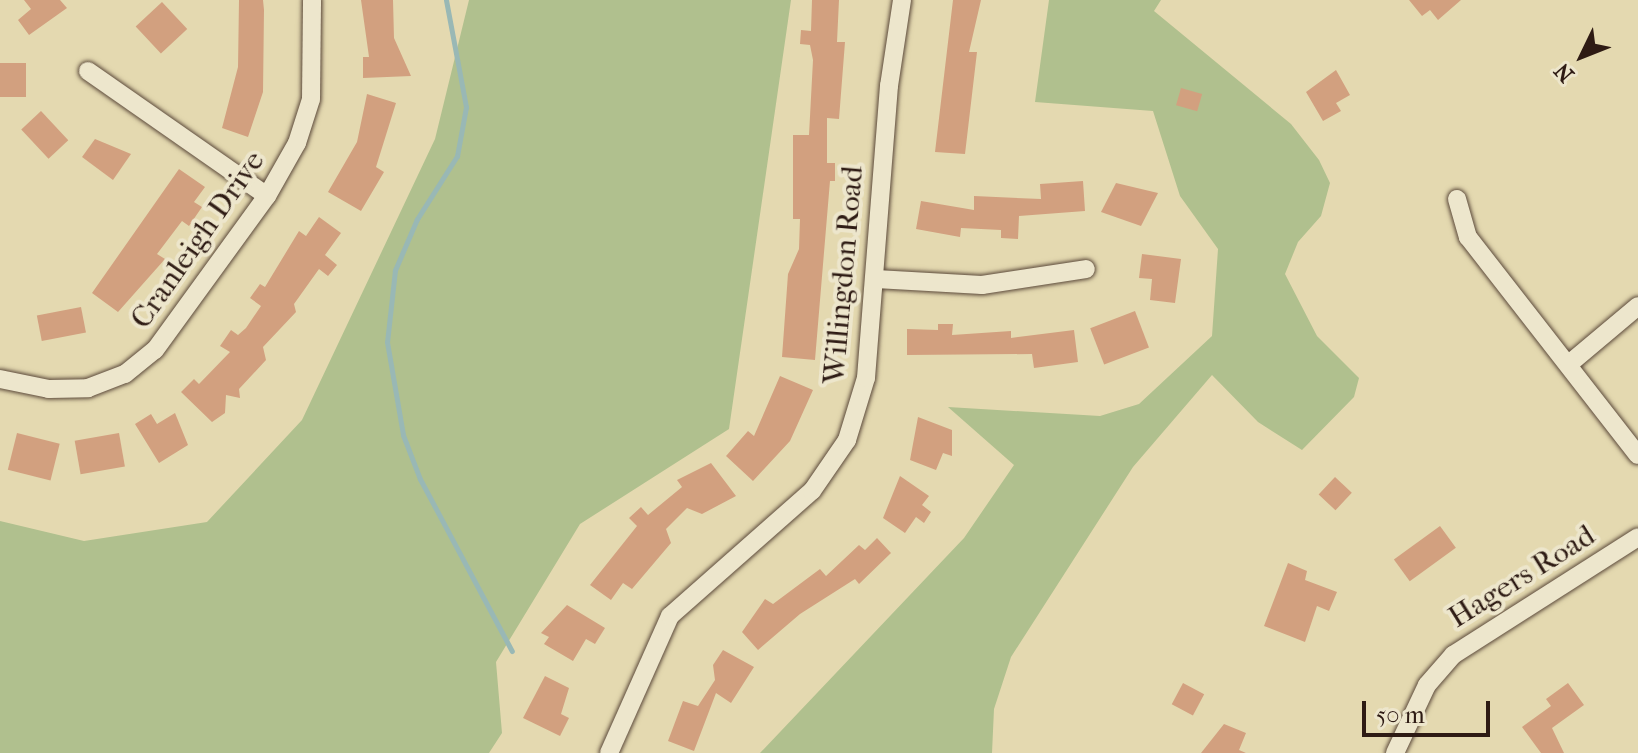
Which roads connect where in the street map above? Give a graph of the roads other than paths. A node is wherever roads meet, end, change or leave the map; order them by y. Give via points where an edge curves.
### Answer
1 (312, 0) edge
2 (902, 0) edge
3 (88, 71) dead end
4 (267, 196) junction
5 (1457, 199) dead end
6 (1086, 269) dead end
7 (876, 279) junction
8 (1638, 306) edge
9 (1569, 364) junction
10 (0, 379) edge
11 (1638, 455) edge
12 (1638, 537) edge
13 (609, 753) edge
14 (1395, 753) edge

1 - 4 street, Cranleigh Drive via 313,77 305,123
2 - 7 street, Willingdon Road via 889,86
3 - 4 street
4 - 10 street, Cranleigh Drive via 155,350 125,374 69,390
5 - 9 street via 1468,237
6 - 7 street via 982,285
7 - 13 street, Willingdon Road via 866,378 847,440 812,491 670,616
8 - 9 street
9 - 11 street
12 - 14 street, Hagers Road via 1453,655 1427,685

